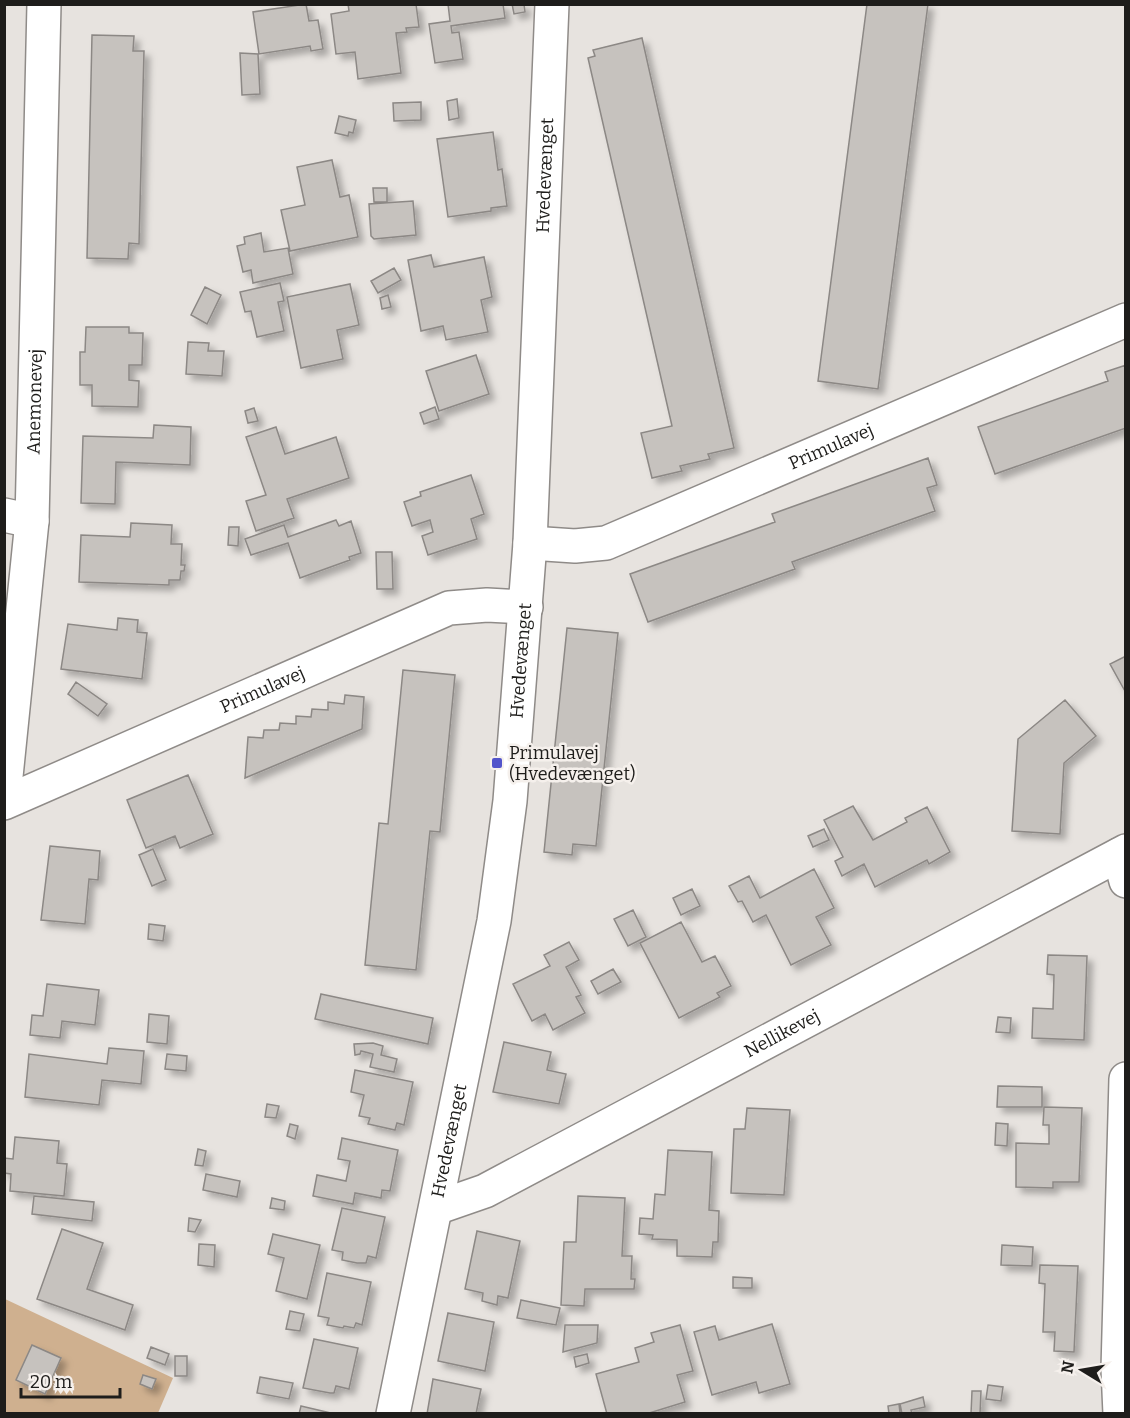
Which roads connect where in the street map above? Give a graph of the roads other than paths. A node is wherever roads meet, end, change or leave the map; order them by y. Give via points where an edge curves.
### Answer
1 (44, 4) edge
2 (552, 4) edge
3 (1125, 320) edge
4 (18, 518) edge
5 (530, 543) junction
6 (526, 607) junction
7 (4, 796) edge
8 (4, 803) edge
9 (1123, 862) edge
10 (1125, 1079) edge
11 (436, 1208) junction
12 (393, 1413) edge
13 (1120, 1413) edge

1 - 4 street, Anemonevej
2 - 5 street, Hvedevænget
3 - 5 street, Primulavej via 606,543
4 - 7 street, Anemonevej
5 - 6 street, Hvedevænget
6 - 8 street, Primulavej via 449,608
6 - 11 street, Hvedevænget via 510,801 494,921
9 - 11 street, Nellikevej via 485,1191
10 - 13 street
11 - 12 street, Hvedevænget

